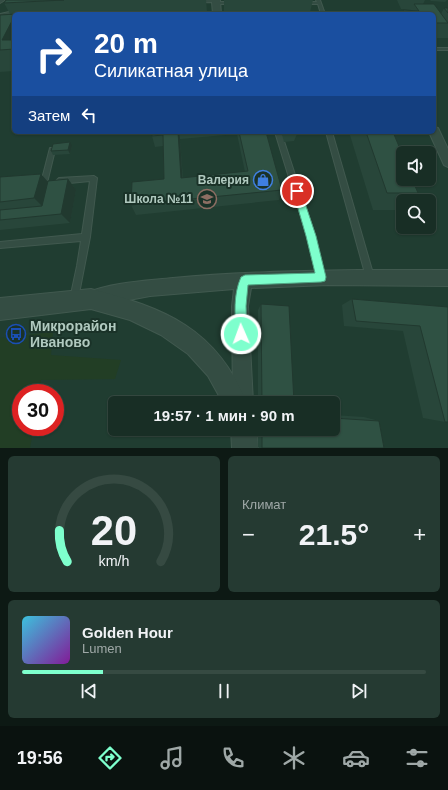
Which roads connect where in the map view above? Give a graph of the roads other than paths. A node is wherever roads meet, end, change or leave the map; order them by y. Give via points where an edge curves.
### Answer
1 (215, 1) edge
2 (318, 1) edge
3 (183, 2) dead end
4 (240, 3) dead end
5 (295, 3) dead end
6 (32, 10) edge
7 (21, 12) edge
8 (217, 12) edge
9 (321, 12) edge
10 (12, 14) edge
11 (0, 16) edge
12 (436, 49) edge
13 (448, 49) edge
14 (279, 134) edge
15 (330, 134) edge
16 (435, 134) edge
17 (52, 150) edge
18 (448, 162) edge
19 (86, 236) junction
20 (0, 245) edge
21 (321, 277) junction
22 (370, 277) junction
23 (448, 278) edge
24 (245, 280) junction
25 (82, 300) junction
26 (0, 309) edge
27 (232, 396) edge
28 (243, 396) edge
29 (244, 436) edge
30 (245, 448) edge

1 - 3 street
1 - 4 lane
1 - 8 street
2 - 5 lane
2 - 9 lane
6 - 7 street
10 - 11 street
12 - 13 lane
14 - 21 lane via 311,236
15 - 22 lane
16 - 18 street
17 - 19 lane via 40,183 94,178
19 - 20 lane
19 - 25 lane
21 - 22 street
21 - 24 street
22 - 23 street
24 - 25 street via 145,288
24 - 28 street via 240,306
25 - 26 street
25 - 27 street via 132,310 169,327 196,346 216,368
29 - 30 street

